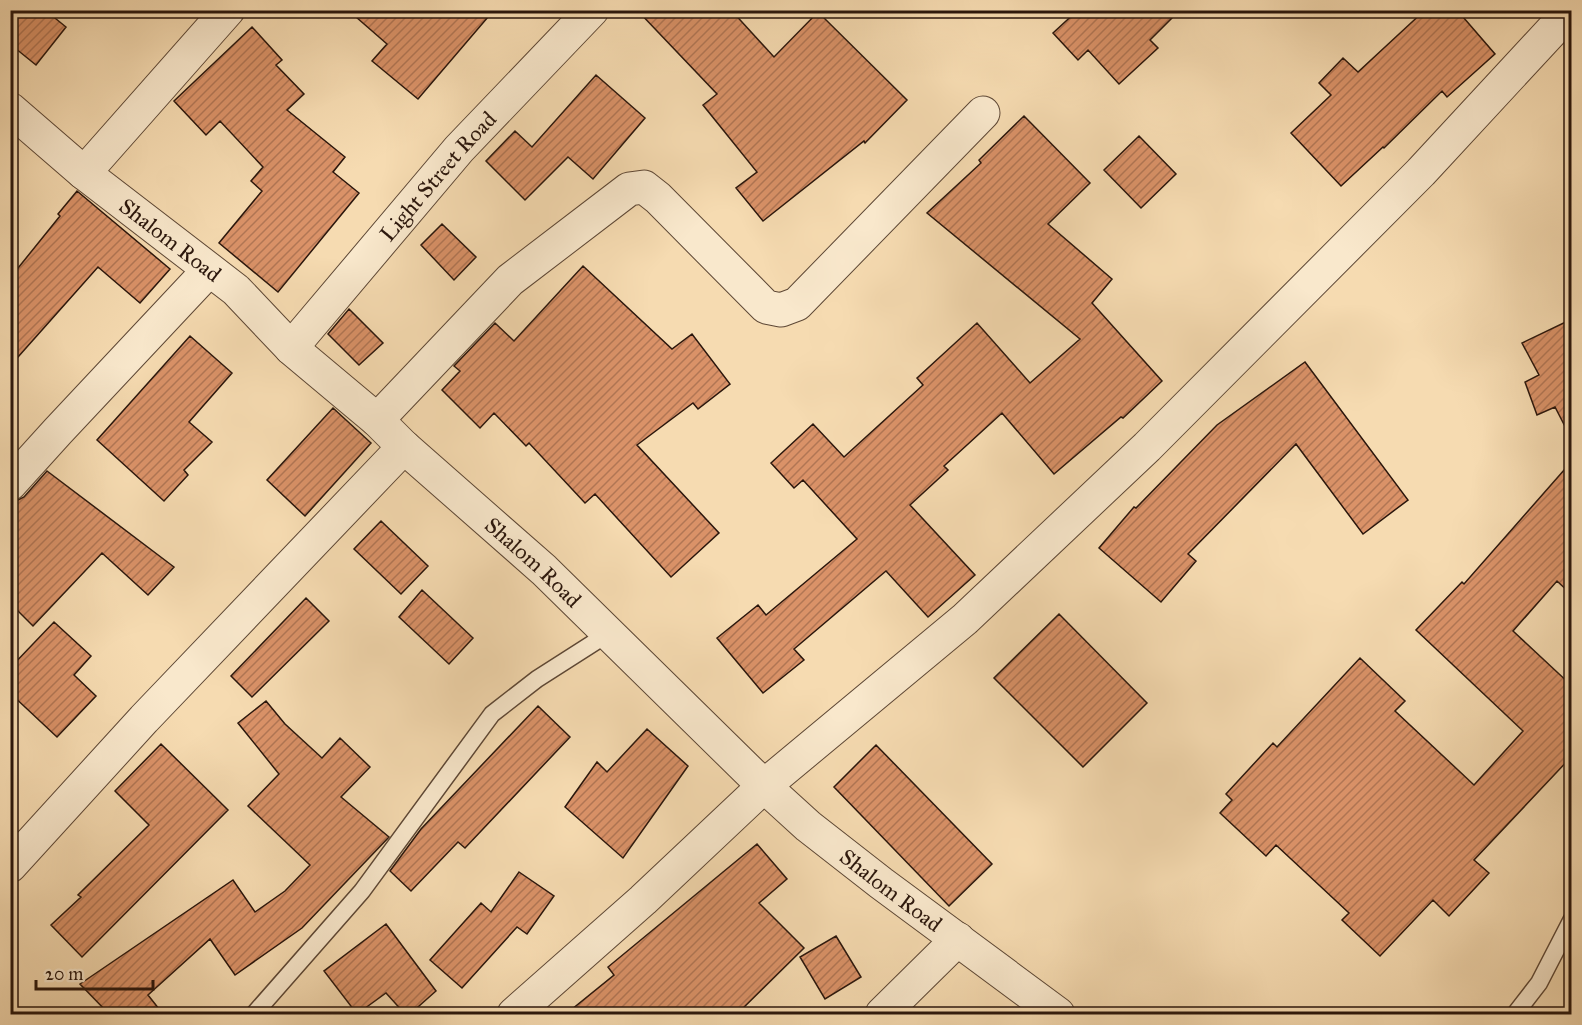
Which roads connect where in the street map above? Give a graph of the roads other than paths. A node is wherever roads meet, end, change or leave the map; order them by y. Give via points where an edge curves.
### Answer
1 (228, 10) edge
2 (592, 10) edge
3 (1571, 10) edge
4 (10, 109) edge
5 (983, 113) dead end
6 (84, 172) junction
7 (210, 270) junction
8 (291, 348) junction
9 (377, 420) junction
10 (404, 447) junction
11 (10, 484) edge
12 (609, 633) junction
13 (764, 786) junction
14 (10, 866) edge
15 (1572, 919) edge
16 (958, 939) junction
17 (254, 1014) edge
18 (514, 1014) edge
19 (882, 1014) edge
20 (1058, 1014) edge
21 (1515, 1014) edge

1 - 6 street
2 - 8 street, Light Street Road via 459,150
3 - 13 street via 1421,172 1147,447 965,618
4 - 6 street, Shalom Road
5 - 9 street via 797,304 781,310 766,307 658,198 644,187 629,189 510,280
6 - 7 street, Shalom Road
7 - 8 street, Shalom Road via 236,290
7 - 11 street
8 - 9 street, Shalom Road
9 - 10 street, Shalom Road
10 - 12 street, Shalom Road
10 - 14 street via 144,719
12 - 13 street, Shalom Road
12 - 17 lane via 537,679 492,714 362,891
13 - 16 street, Shalom Road via 808,826
13 - 18 street
15 - 21 lane via 1539,983
16 - 19 street
16 - 20 street, Shalom Road

